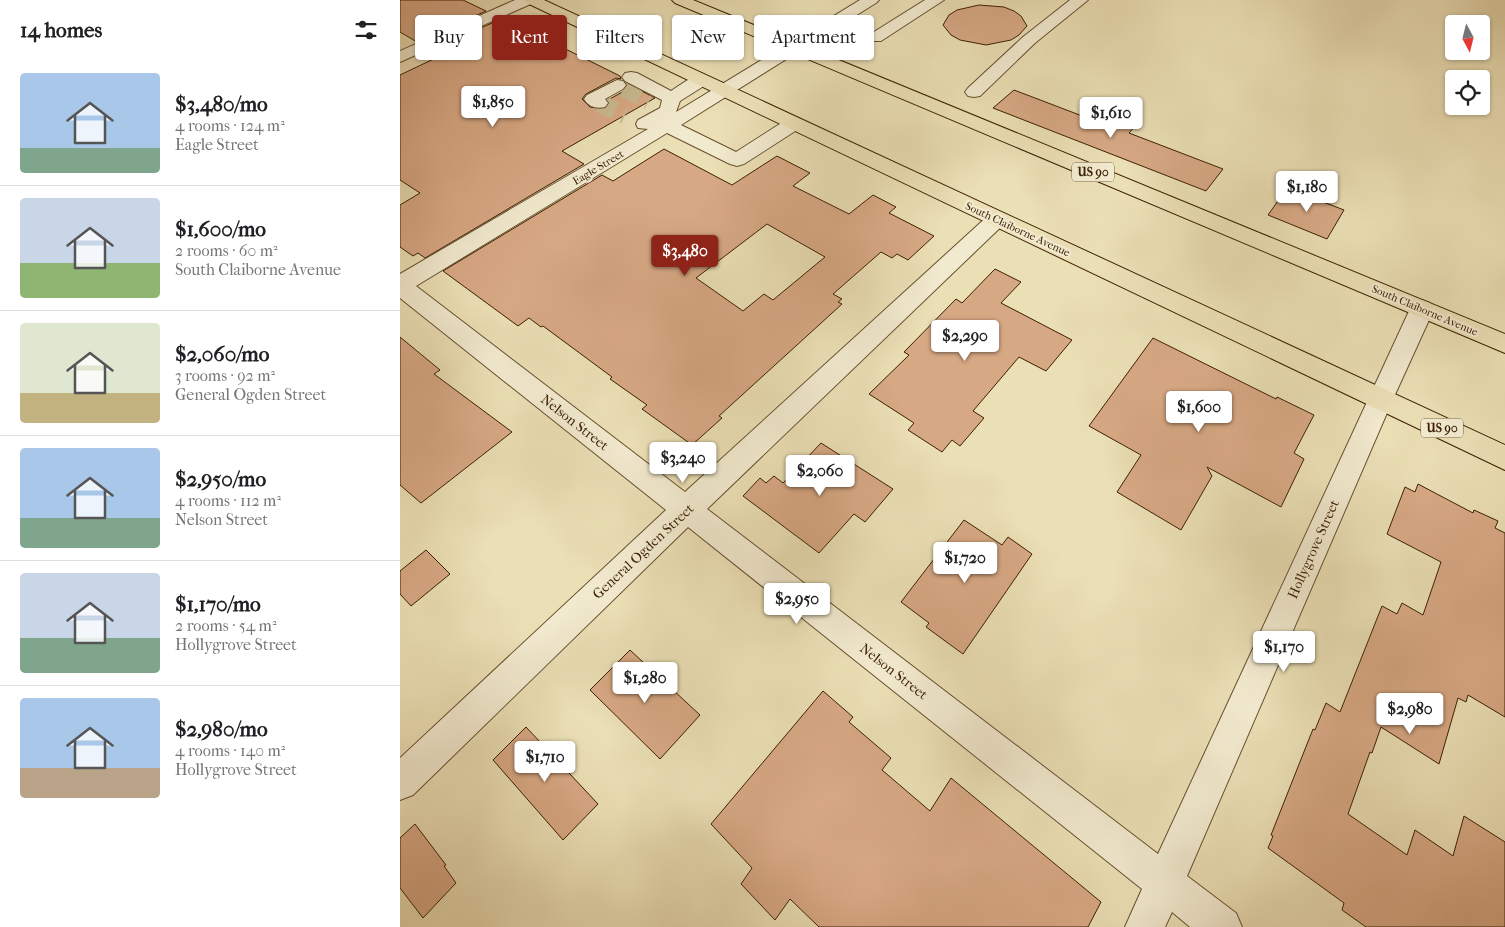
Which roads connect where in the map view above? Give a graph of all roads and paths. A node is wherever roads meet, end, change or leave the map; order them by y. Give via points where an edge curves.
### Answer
1 (528, 0) edge
2 (532, 0) edge
3 (680, 0) edge
4 (871, 0) edge
5 (936, 0) edge
6 (1080, 0) edge
7 (848, 15) edge
8 (754, 31) edge
9 (876, 38) dead end
10 (400, 57) edge
11 (776, 60) edge
12 (825, 60) edge
13 (663, 61) junction
14 (702, 80) junction
15 (624, 84) junction
16 (725, 91) junction
17 (974, 92) dead end
18 (649, 102) tunnel mouth
19 (600, 103) dead end
20 (672, 113) junction
21 (794, 124) junction
22 (619, 147) junction
23 (596, 155) dead end
24 (997, 219) junction
25 (400, 285) edge
26 (1422, 309) junction
27 (1505, 344) edge
28 (1380, 399) junction
29 (1505, 458) edge
30 (687, 510) junction
31 (400, 782) edge
32 (1165, 882) junction
33 (1145, 927) edge
34 (1222, 927) edge

1 - 10 street
2 - 13 main road, South Claiborne Avenue / US 90
3 - 8 main road, South Claiborne Avenue / US 90
4 - 7 street, Eagle Street
5 - 9 street
6 - 17 street via 1029,40
11 - 16 street, Eagle Street
12 - 26 main road, South Claiborne Avenue / US 90
13 - 14 main road, South Claiborne Avenue / US 90
13 - 15 street
14 - 16 main road, South Claiborne Avenue / US 90
14 - 20 street
15 - 19 street via 593,99
15 - 20 street
16 - 20 street, Eagle Street
16 - 21 main road, South Claiborne Avenue / US 90
18 - 20 street
20 - 21 street via 737,160
20 - 22 street, Eagle Street
20 - 22 street via 638,122
21 - 24 main road, South Claiborne Avenue / US 90
22 - 23 street
22 - 25 street, Eagle Street
24 - 28 main road, South Claiborne Avenue / US 90
24 - 30 street, General Ogden Street
25 - 30 street, Nelson Street
26 - 27 main road, South Claiborne Avenue / US 90
26 - 28 street, Hollygrove Street
28 - 29 main road, South Claiborne Avenue / US 90
28 - 32 street, Hollygrove Street
30 - 31 street, General Ogden Street
30 - 32 street, Nelson Street
32 - 33 street, Hollygrove Street
32 - 34 street, Nelson Street

